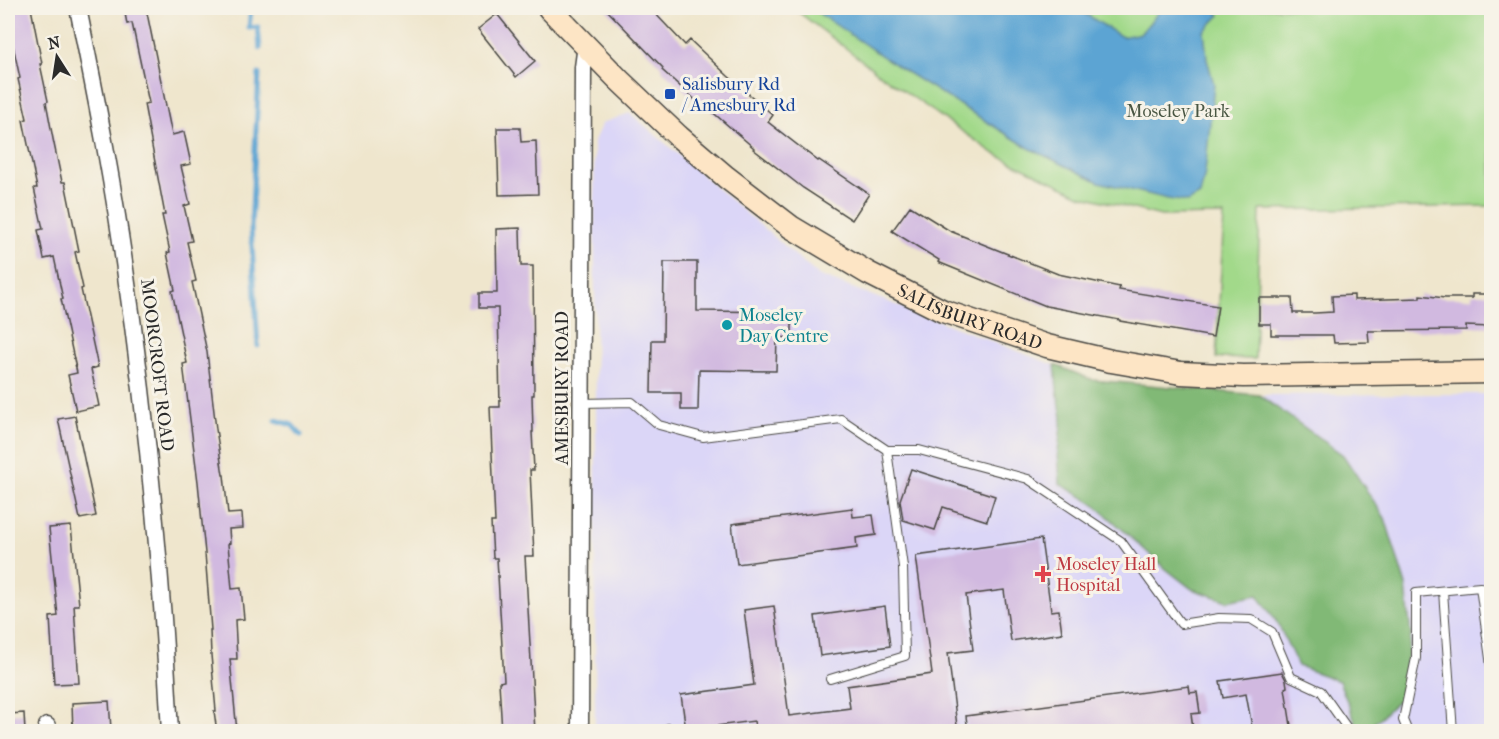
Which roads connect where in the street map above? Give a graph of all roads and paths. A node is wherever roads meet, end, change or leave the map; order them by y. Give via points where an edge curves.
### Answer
1 (78, 8) edge
2 (549, 8) edge
3 (586, 45) junction
4 (1491, 372) edge
5 (582, 403) junction
6 (887, 450) junction
7 (1443, 591) junction
8 (1491, 673) edge
9 (830, 679) dead end
10 (170, 732) edge
11 (579, 732) edge
12 (1350, 732) edge
13 (1408, 732) edge
14 (1453, 732) edge

1 - 10 street, MOORCROFT ROAD via 124,261 147,443
2 - 3 main road, SALISBURY ROAD
3 - 4 main road, SALISBURY ROAD via 678,136 791,226 868,273 943,311 1047,346 1181,373 1243,376
3 - 5 street, AMESBURY ROAD
5 - 6 lane via 632,402 659,425 703,437 841,418
5 - 11 street, AMESBURY ROAD
6 - 9 lane via 903,567 905,656
6 - 12 lane via 919,450 1028,479 1122,541 1181,624 1219,618 1251,619 1272,632 1291,676 1321,691
7 - 8 lane via 1480,587
7 - 13 lane via 1416,593 1416,658 1403,720
7 - 14 lane

